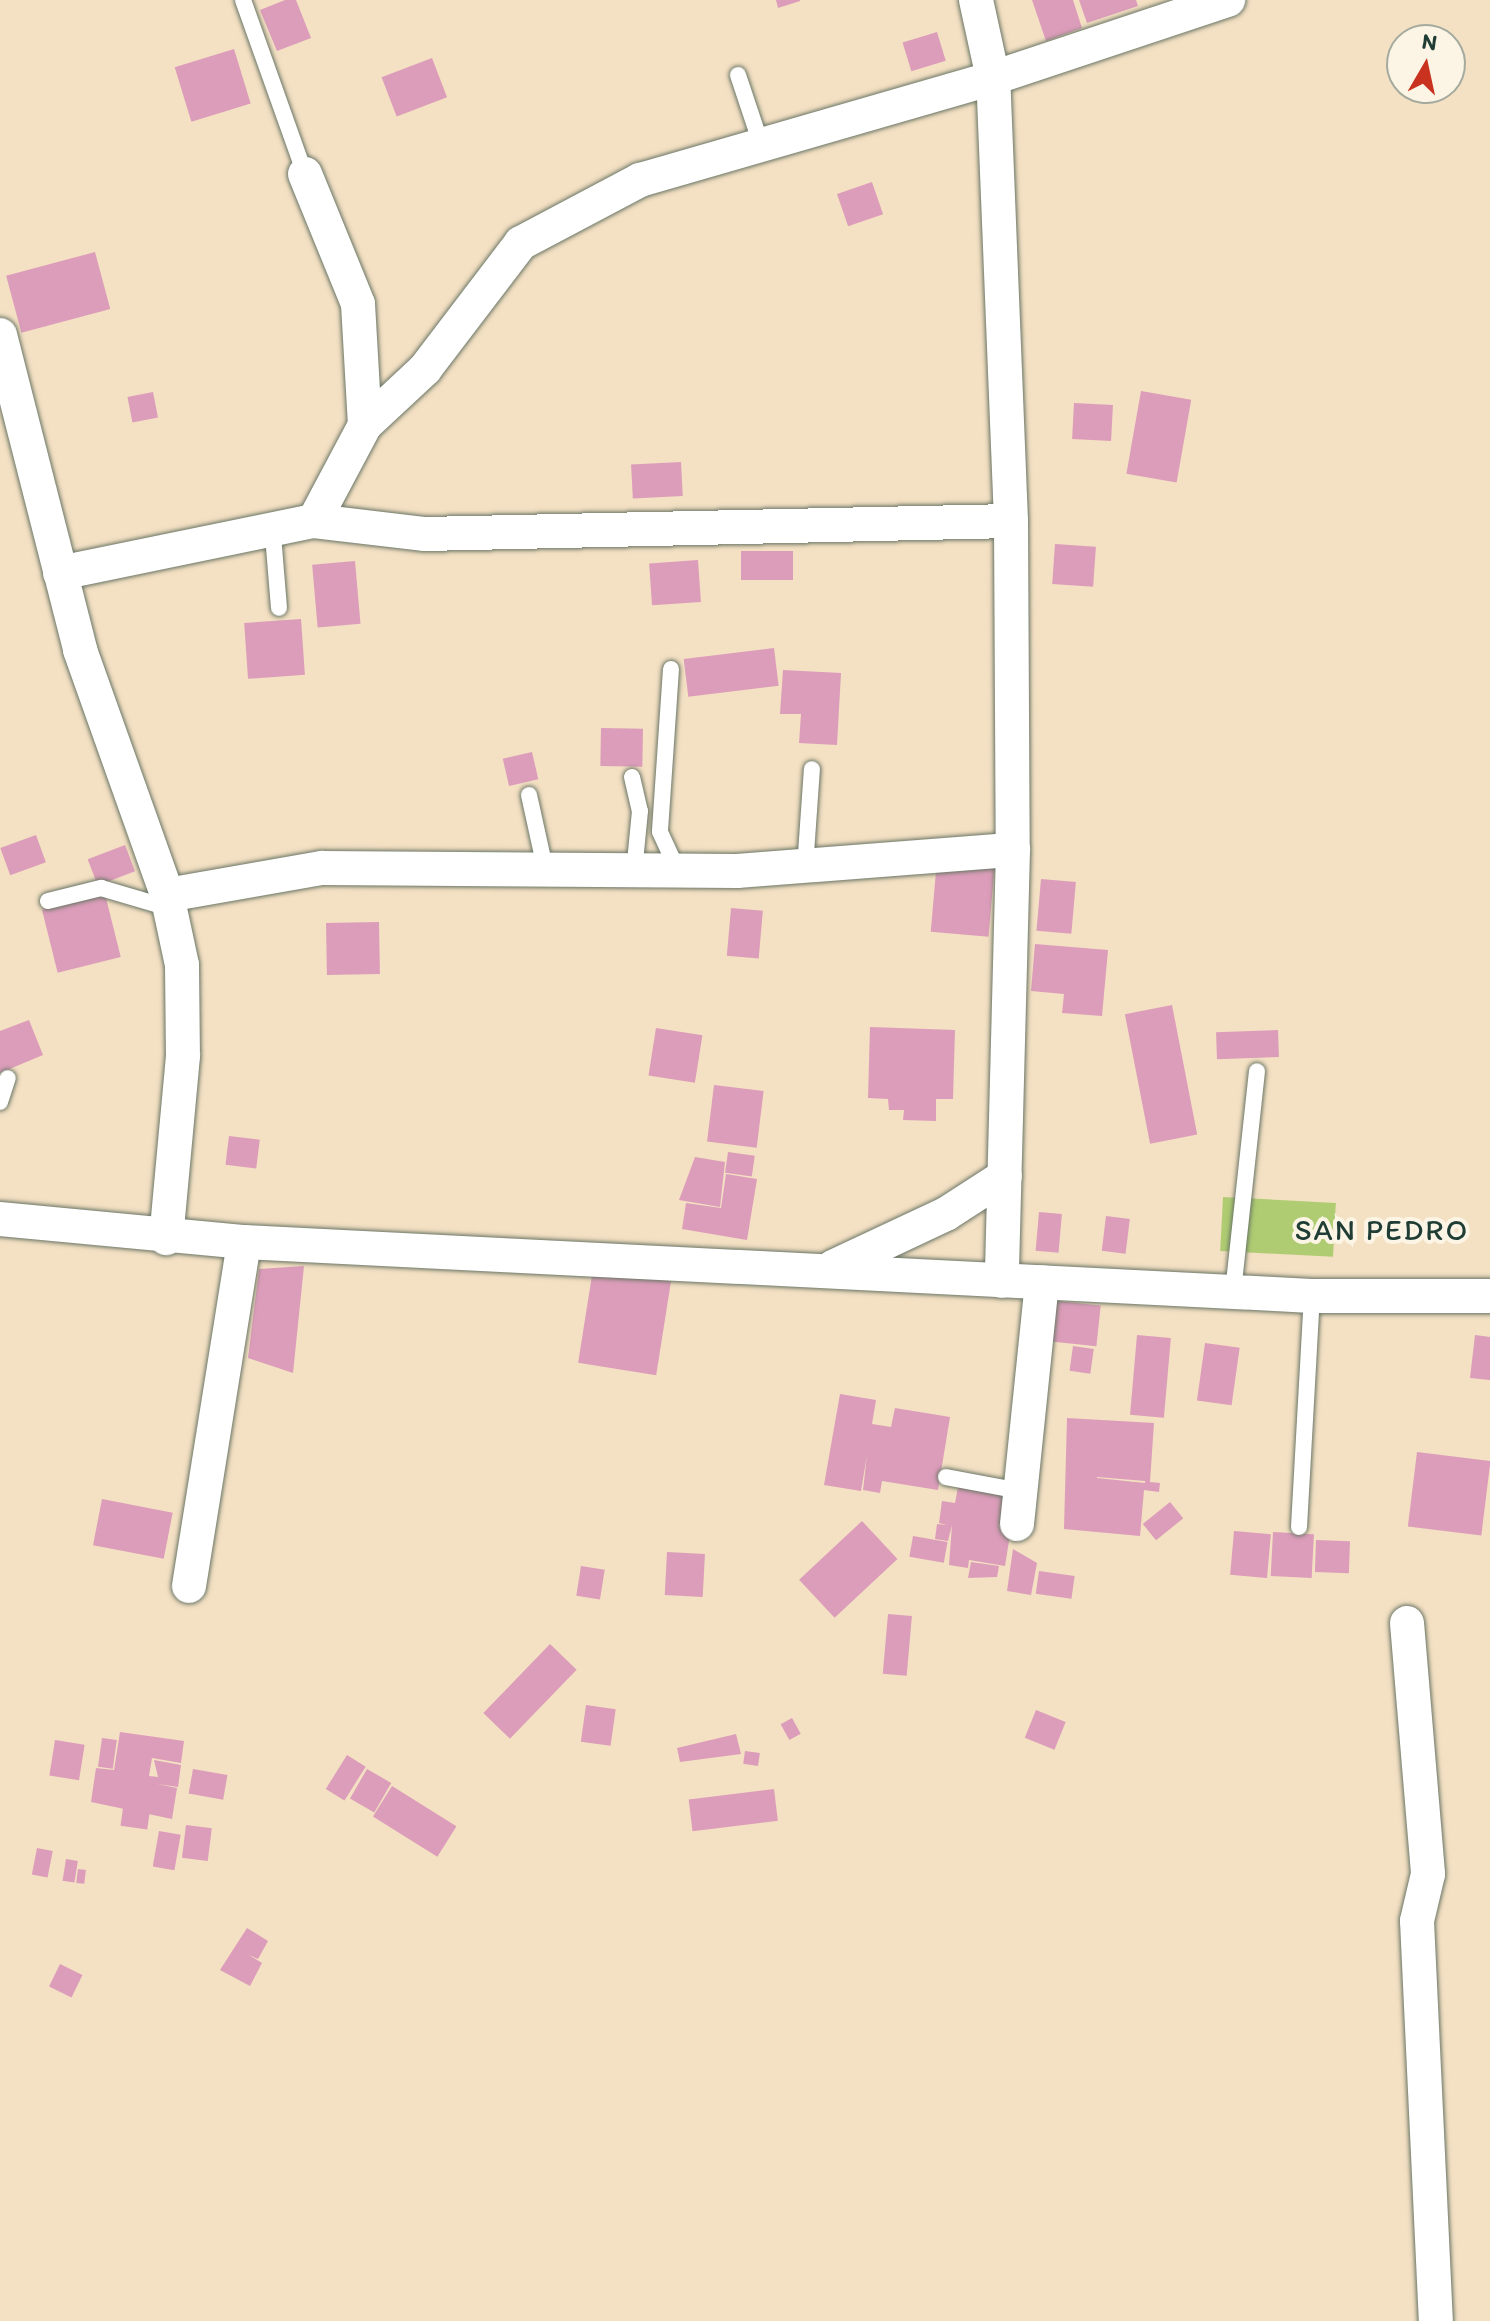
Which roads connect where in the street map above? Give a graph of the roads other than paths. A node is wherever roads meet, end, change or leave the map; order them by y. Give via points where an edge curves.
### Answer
1 (243, 0) edge
2 (976, 0) edge
3 (1228, 0) edge
4 (738, 75) dead end
5 (993, 78) junction
6 (761, 144) junction
7 (305, 174) joint
8 (0, 335) edge
9 (365, 425) junction
10 (314, 521) junction
11 (1011, 521) junction
12 (273, 535) junction
13 (60, 573) junction
14 (279, 608) dead end
15 (671, 669) dead end
16 (812, 769) dead end
17 (632, 777) dead end
18 (529, 795) dead end
19 (1013, 850) junction
20 (805, 868) junction
21 (546, 872) junction
22 (634, 872) junction
23 (679, 872) junction
24 (48, 901) dead end
25 (168, 901) junction
26 (1257, 1071) dead end
27 (8, 1078) dead end
28 (0, 1102) edge
29 (1005, 1176) junction
30 (0, 1219) edge
31 (166, 1238) junction
32 (244, 1242) junction
33 (822, 1272) junction
34 (1002, 1281) junction
35 (1042, 1282) junction
36 (1233, 1292) junction
37 (1312, 1296) junction
38 (1490, 1296) edge
39 (946, 1477) dead end
40 (1019, 1508) joint
41 (1299, 1527) dead end
42 (189, 1586) dead end
43 (1407, 1623) dead end
44 (1436, 2321) edge

1 - 7 lane
2 - 5 street
3 - 5 street
4 - 6 lane
5 - 6 street
5 - 11 street
6 - 9 street via 640,180 521,243 425,369
7 - 9 street via 358,304
8 - 13 street
9 - 10 street
10 - 11 street via 425,534
10 - 12 street
11 - 19 street
12 - 13 street
12 - 14 lane
13 - 25 street
15 - 23 lane via 660,832
16 - 20 lane
17 - 22 lane via 640,811
18 - 21 lane
19 - 20 street
19 - 29 street
20 - 23 street
21 - 22 street
21 - 25 street via 322,868
22 - 23 street
24 - 25 lane via 101,888
25 - 31 street via 182,965 183,1056
26 - 36 lane
27 - 28 lane
29 - 33 street via 879,1249
29 - 34 street
30 - 31 street
31 - 32 street
32 - 33 street
32 - 42 street
33 - 34 street
34 - 35 street
35 - 36 street
35 - 40 street
36 - 37 street
37 - 38 street
37 - 41 lane
39 - 40 lane
43 - 44 street via 1428,1874 1417,1921

